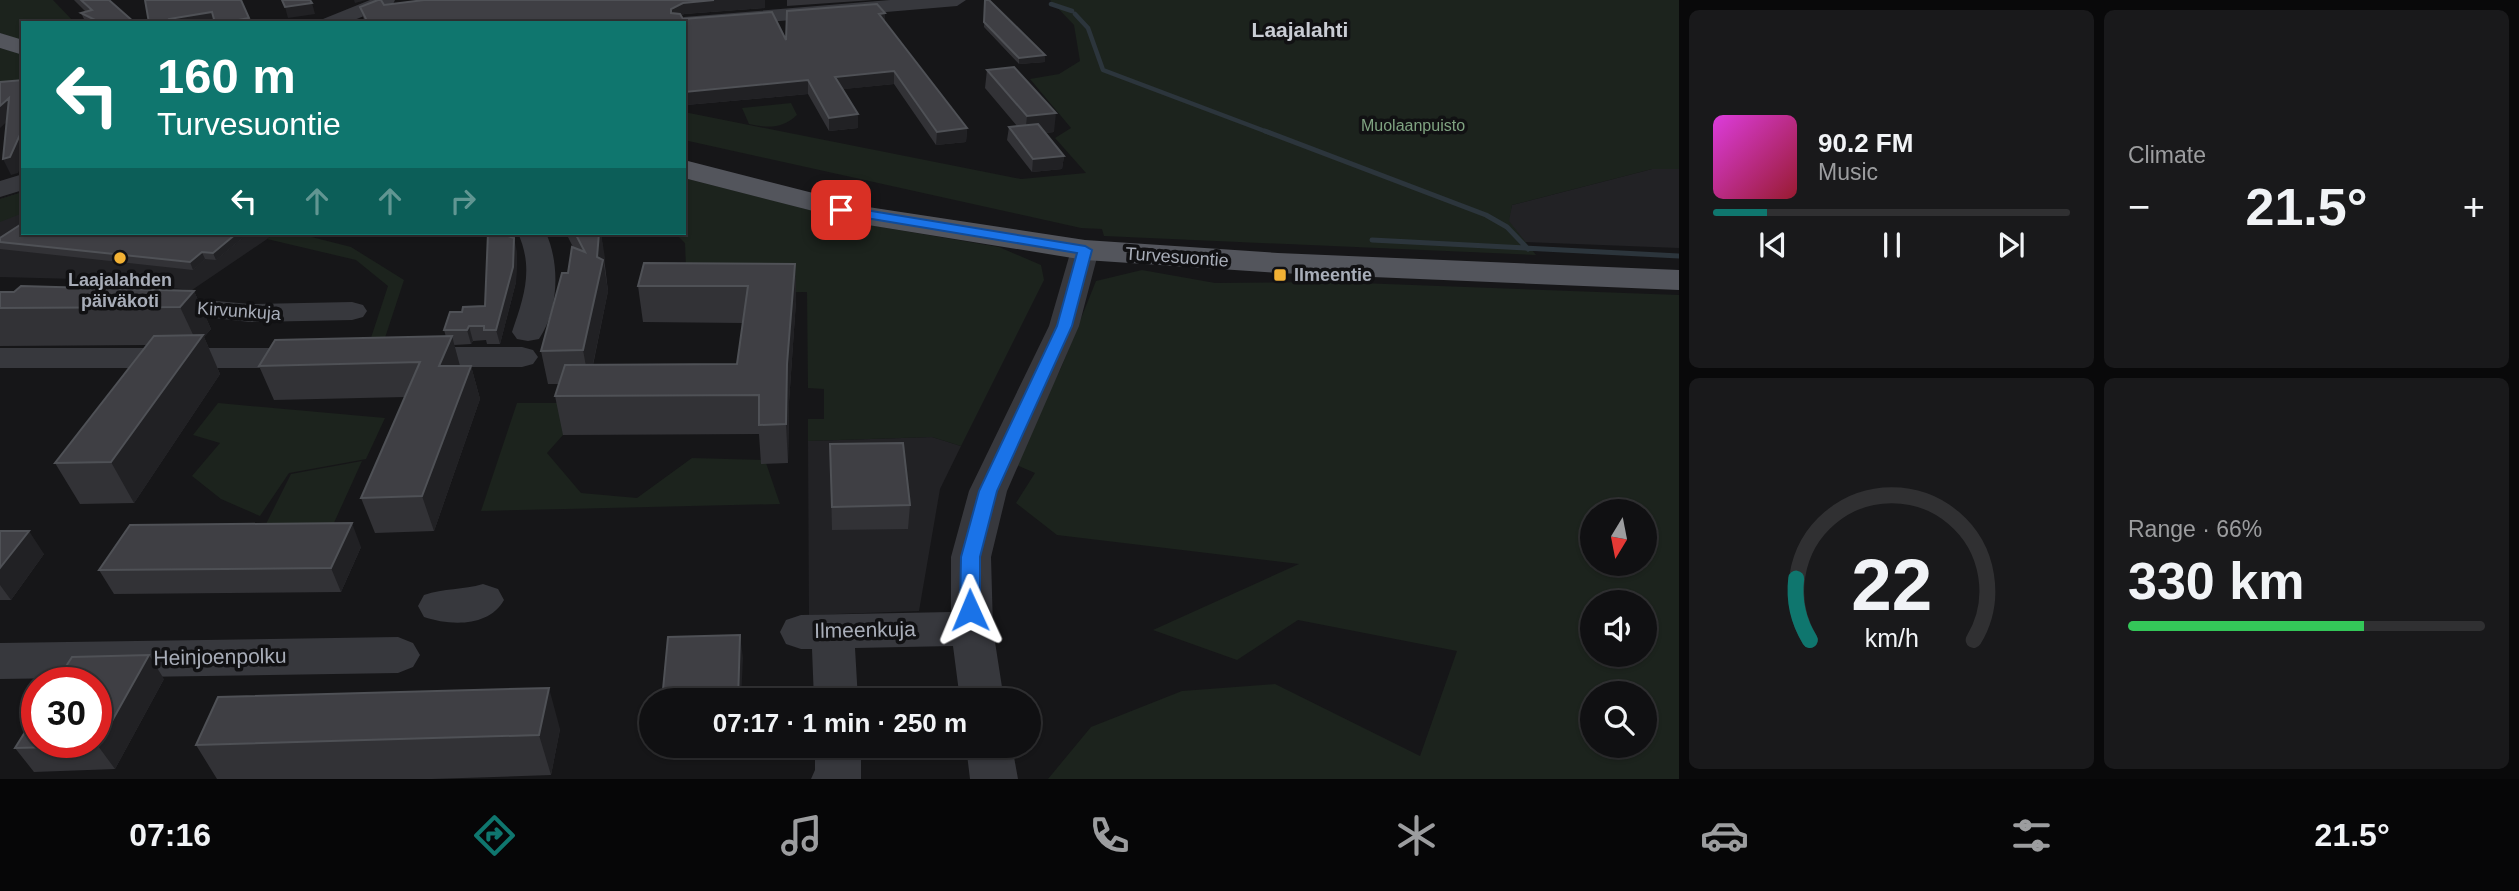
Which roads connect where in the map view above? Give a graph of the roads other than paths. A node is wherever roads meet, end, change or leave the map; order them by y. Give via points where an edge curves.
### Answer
1 (386, 0) edge
2 (957, 0) edge
3 (335, 21) edge
4 (686, 23) edge
5 (0, 40) edge
6 (21, 47) edge
7 (686, 170) edge
8 (21, 183) edge
9 (0, 189) edge
10 (533, 235) edge
11 (1085, 250) junction
12 (1679, 280) edge
13 (137, 302) edge
14 (352, 311) dead end
15 (240, 312) junction
16 (525, 344) joint
17 (0, 358) edge
18 (202, 358) junction
19 (336, 358) edge
20 (385, 358) edge
21 (483, 600) dead end
22 (439, 607) dead end
23 (972, 629) junction
24 (398, 655) dead end
25 (0, 661) edge
26 (833, 688) edge
27 (980, 688) edge
28 (838, 758) edge
29 (990, 758) edge
30 (835, 779) edge
31 (993, 779) edge

1 - 3 street
2 - 4 street
5 - 6 main road
7 - 11 main road, Turvesuontie via 868,216
8 - 9 street
10 - 16 street via 542,252 543,279
11 - 12 main road, Turvesuontie
11 - 23 street via 1064,326 988,491 971,557
13 - 15 street, Kirvunkuja
14 - 15 street, Kirvunkuja
15 - 18 street
16 - 20 street
17 - 18 street
18 - 19 street
21 - 22 street via 477,605
23 - 26 street, Ilmeenkuja via 817,631
23 - 27 street
24 - 25 street, Heinjoenpolku
28 - 30 street
29 - 31 street

